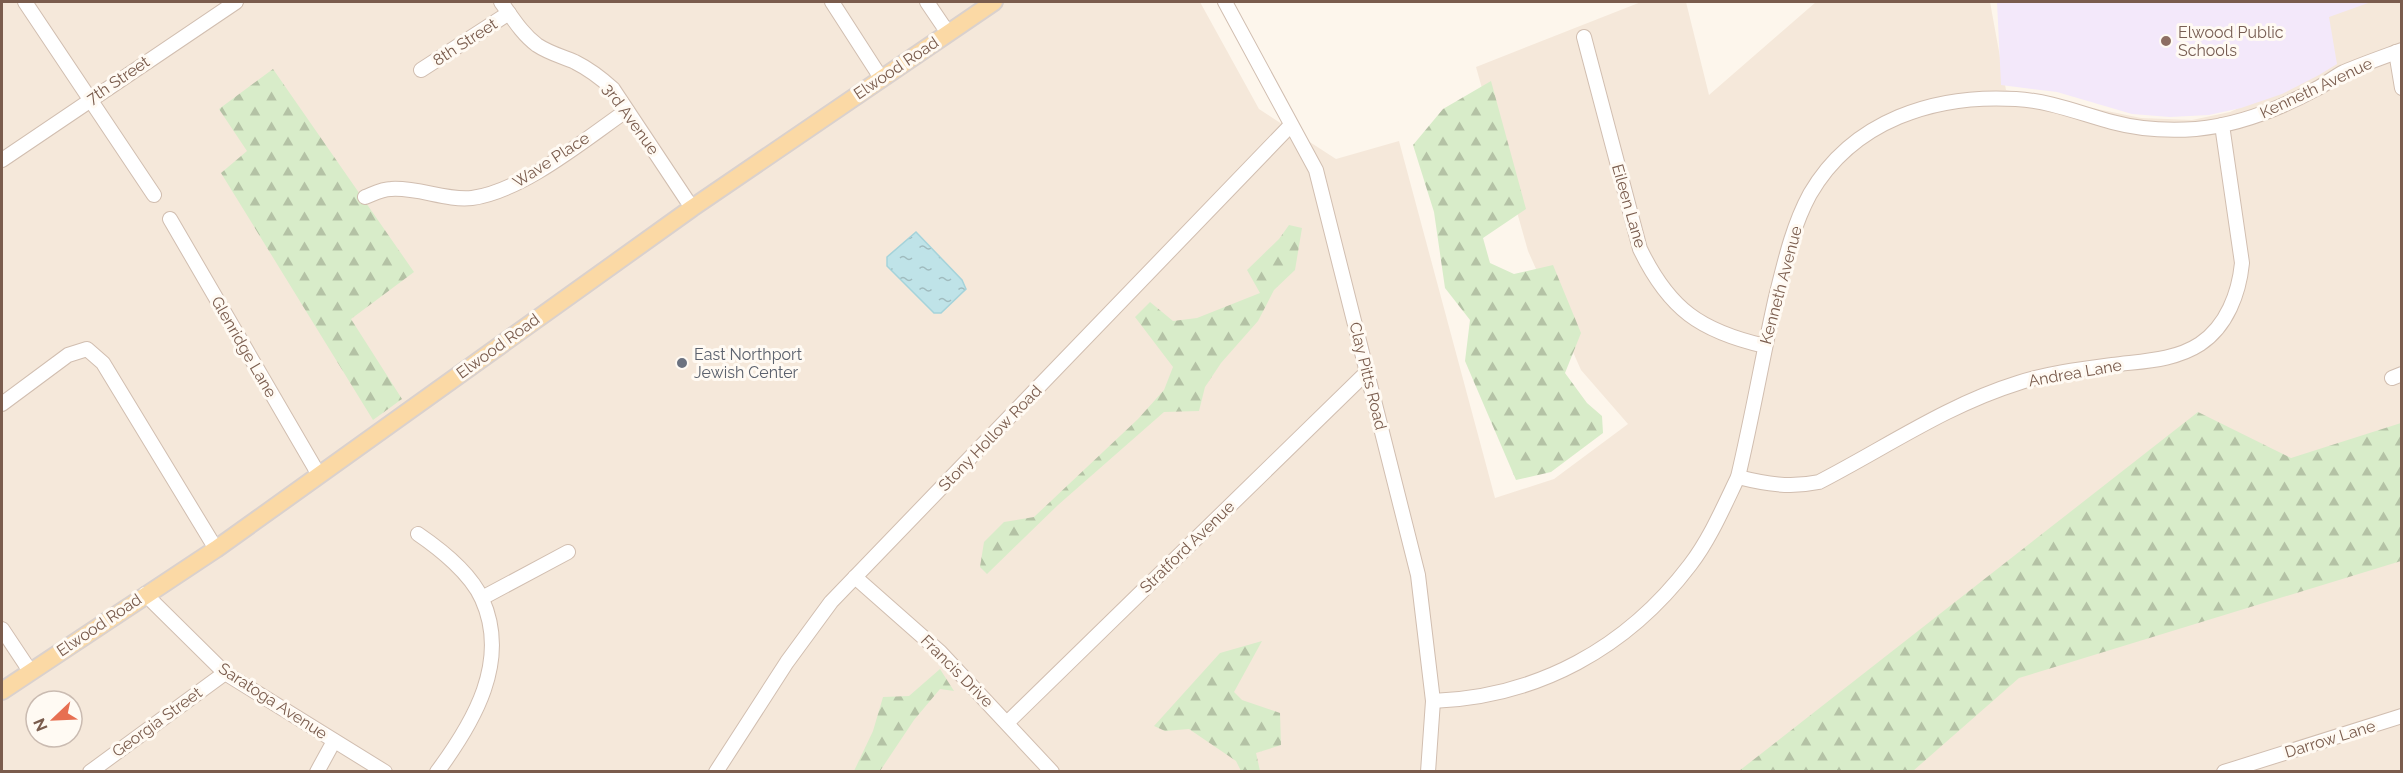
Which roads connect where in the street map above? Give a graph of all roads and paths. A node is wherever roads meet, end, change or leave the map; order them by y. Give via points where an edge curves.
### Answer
1 (25, 2) edge
2 (236, 2) edge
3 (832, 2) edge
4 (927, 2) edge
5 (994, 2) edge
6 (1225, 2) edge
7 (505, 7) edge
8 (948, 33) junction
9 (1584, 37) dead end
10 (2399, 51) edge
11 (421, 70) dead end
12 (882, 78) junction
13 (2402, 88) edge
14 (90, 98) junction
15 (626, 111) junction
16 (2222, 125) junction
17 (1290, 126) junction
18 (2, 160) edge
19 (154, 195) dead end
20 (365, 197) dead end
21 (692, 208) junction
22 (170, 219) dead end
23 (1765, 346) junction
24 (1367, 372) junction
25 (2, 404) edge
26 (319, 475) junction
27 (1738, 477) junction
28 (418, 534) dead end
29 (216, 549) junction
30 (568, 552) dead end
31 (855, 577) junction
32 (145, 594) junction
33 (482, 598) junction
34 (2, 628) edge
35 (30, 671) junction
36 (225, 673) junction
37 (2, 691) edge
38 (1433, 701) junction
39 (2402, 716) edge
40 (1008, 722) junction
41 (334, 741) junction
42 (1040, 759) junction
43 (90, 771) edge
44 (317, 771) edge
45 (385, 771) edge
46 (437, 771) edge
47 (716, 771) edge
48 (1031, 771) edge
49 (1052, 771) edge
50 (1428, 771) edge
51 (2224, 771) edge

1 - 14 street
2 - 14 street, 7th Street
3 - 12 street
4 - 8 street
5 - 8 main road, Elwood Road
6 - 17 street, Clay Pitts Road
7 - 11 street, 8th Street
7 - 15 street, 3rd Avenue via 535,44 596,74 613,89
8 - 12 main road, Elwood Road
9 - 23 street, Eileen Lane via 1640,249 1651,271 1668,296 1688,314 1735,339
10 - 13 street
10 - 16 street, Kenneth Avenue via 2343,73 2280,107
12 - 21 main road, Elwood Road
14 - 18 street, 7th Street
14 - 19 street
15 - 20 street, Wave Place via 524,180 496,193 470,198 389,188
15 - 21 street, 3rd Avenue
16 - 23 street, Kenneth Avenue via 2196,129 2141,127 2114,123 2044,101 1984,98 1924,108 1877,126 1841,154 1810,194 1789,245
16 - 27 street, Andrea Lane via 2241,272 2226,316 2200,344 2166,358 2050,374 1999,390 1935,418 1819,482 1778,486
17 - 24 street, Clay Pitts Road via 1316,170
17 - 31 street, Stony Hollow Road
21 - 26 main road, Elwood Road
22 - 26 street, Glenridge Lane
23 - 27 street, Kenneth Avenue
24 - 38 street, Clay Pitts Road via 1418,575
24 - 40 street, Stratford Avenue
25 - 29 street via 68,355 87,349 103,363
26 - 29 main road, Elwood Road
27 - 38 street, Kenneth Avenue via 1692,563 1626,632 1595,654 1530,684 1466,700
28 - 33 street via 443,551
29 - 32 main road, Elwood Road
30 - 33 street
31 - 40 street, Francis Drive via 940,652
31 - 47 street, Stony Hollow Road via 810,629
32 - 35 main road, Elwood Road
32 - 36 street, Saratoga Avenue
33 - 46 street via 493,651 490,673 483,697
34 - 35 street
35 - 37 main road, Elwood Road
36 - 41 street, Saratoga Avenue
36 - 43 street, Georgia Street
38 - 50 street, Clay Pitts Road
39 - 51 street, Darrow Lane
40 - 42 street, Francis Drive
41 - 44 street
41 - 45 street, Saratoga Avenue
42 - 48 street
42 - 49 street, Francis Drive

